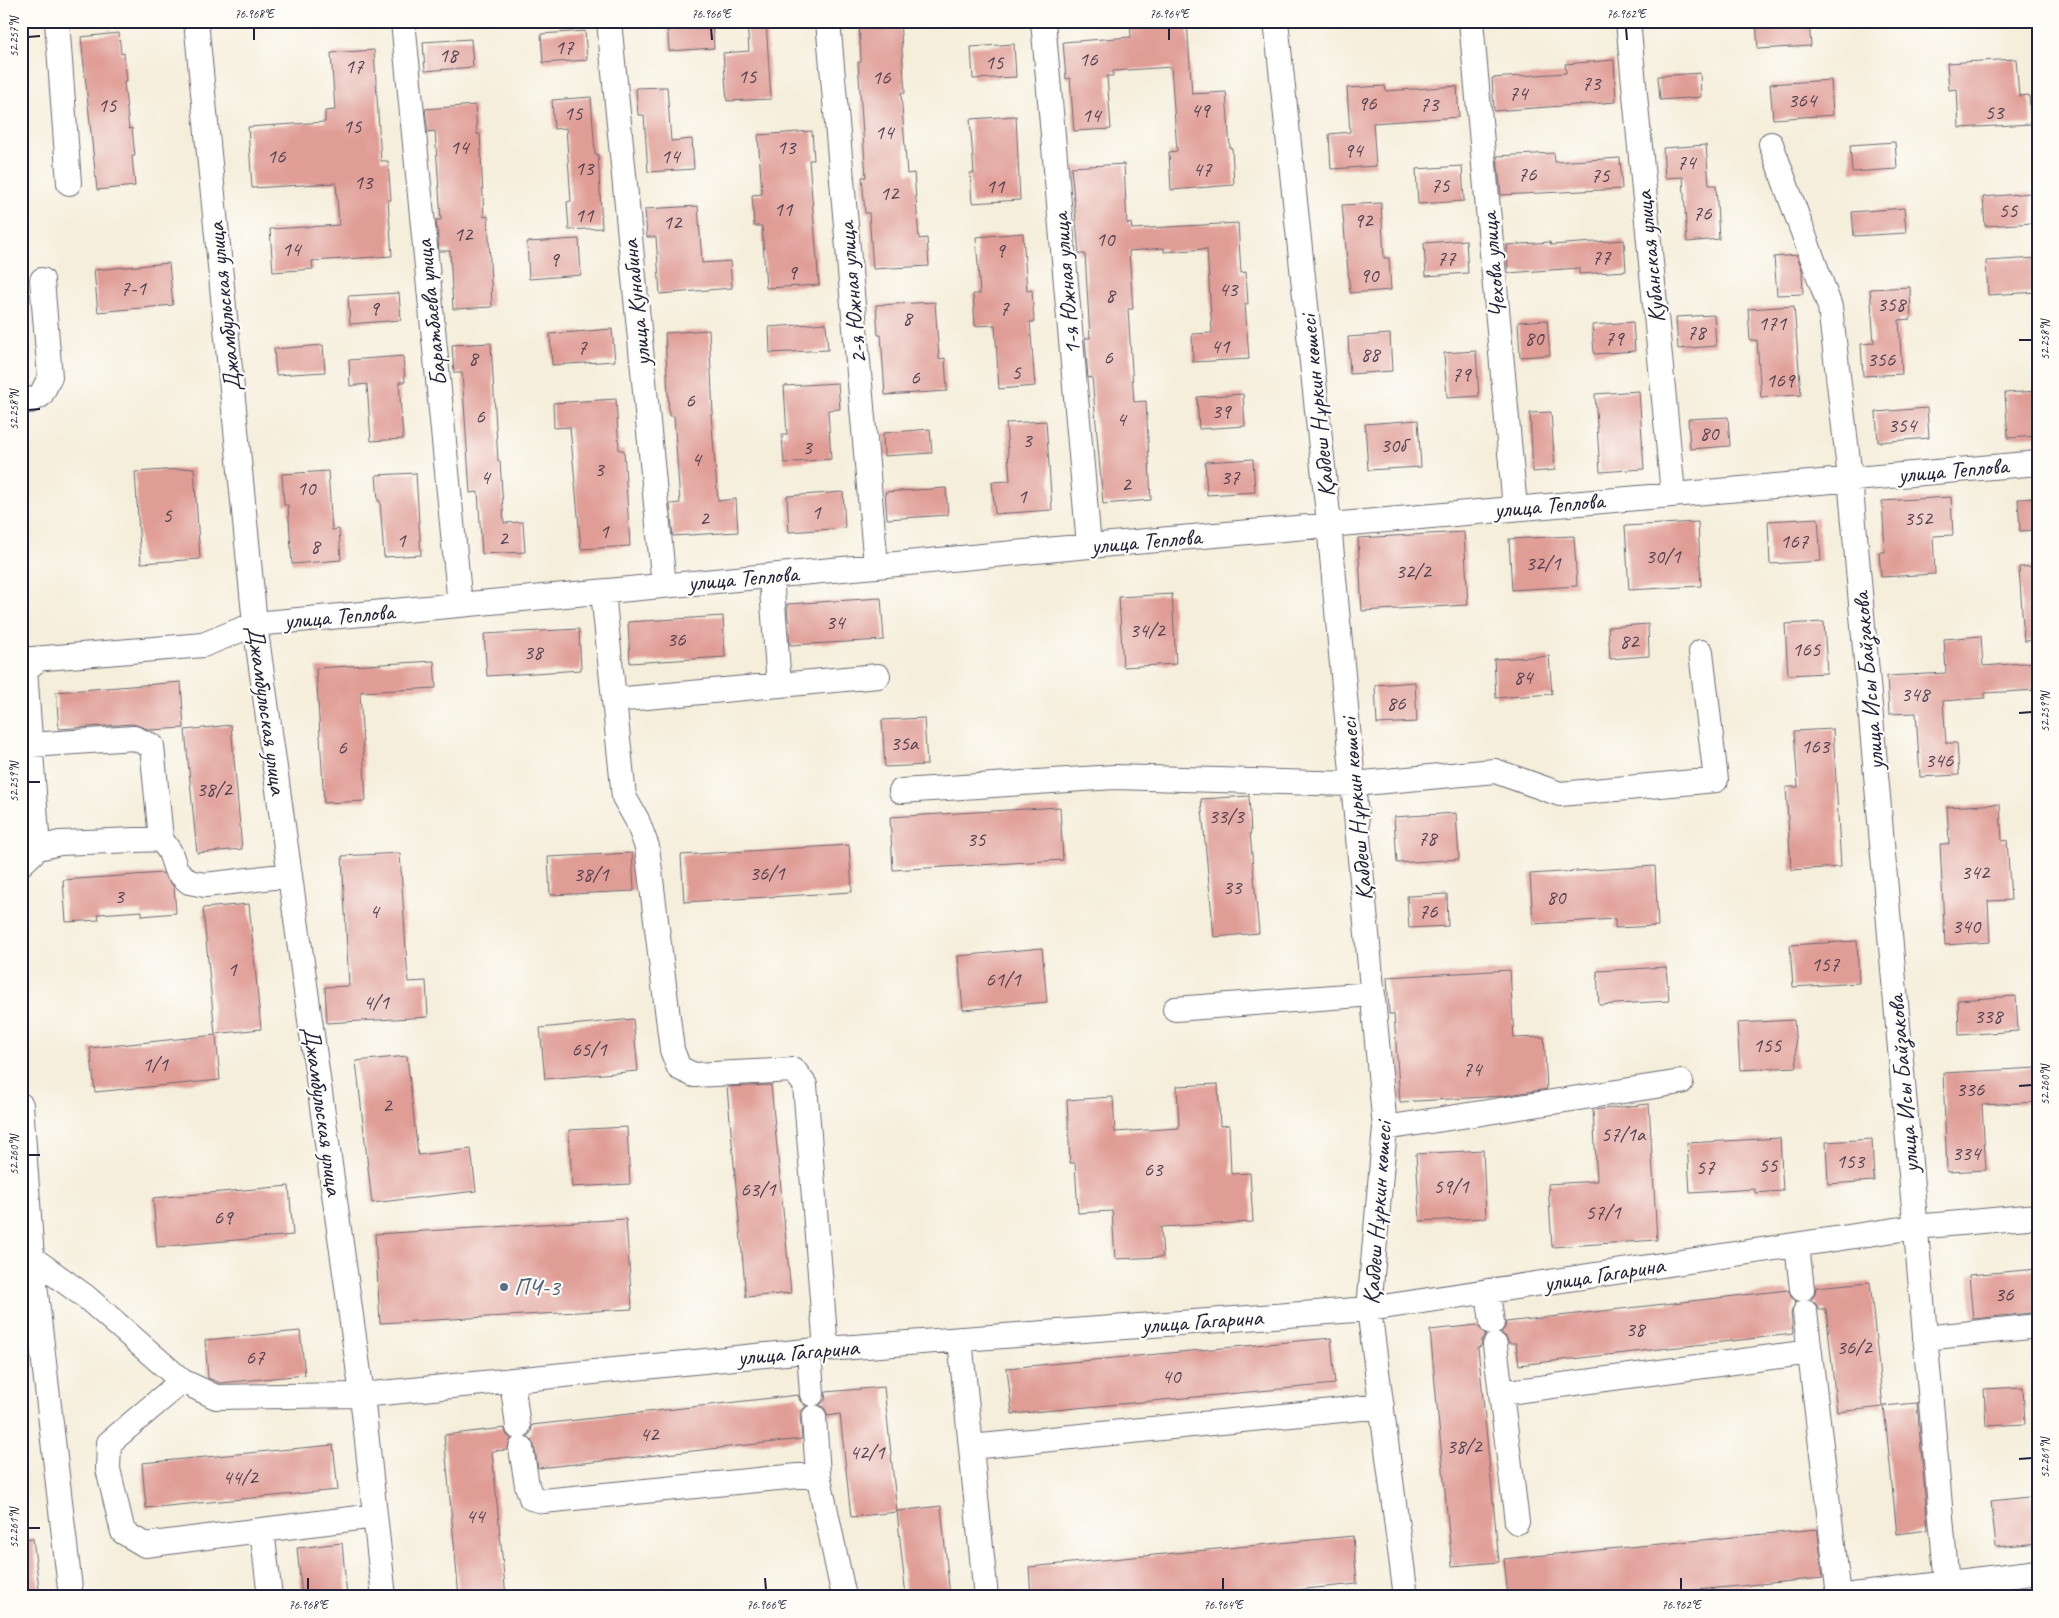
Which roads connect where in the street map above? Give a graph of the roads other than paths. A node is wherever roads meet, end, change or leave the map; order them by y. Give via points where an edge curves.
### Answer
1 (57, 21) edge
2 (196, 21) edge
3 (402, 21) edge
4 (609, 21) edge
5 (828, 21) edge
6 (1043, 21) edge
7 (1276, 21) edge
8 (1471, 21) edge
9 (1628, 21) edge
10 (1771, 144) dead end
11 (69, 182) dead end
12 (42, 280) dead end
13 (21, 400) edge
14 (2038, 463) edge
15 (1850, 478) junction
16 (1673, 494) junction
17 (1515, 508) junction
18 (1329, 524) junction
19 (1089, 546) junction
20 (876, 566) junction
21 (771, 576) junction
22 (664, 586) junction
23 (603, 592) junction
24 (460, 605) junction
25 (255, 624) junction
26 (1701, 652) dead end
27 (29, 659) edge
28 (878, 676) dead end
29 (779, 685) junction
30 (614, 700) junction
31 (31, 745) junction
32 (1353, 784) junction
33 (901, 791) dead end
34 (161, 839) junction
35 (30, 856) edge
36 (290, 875) junction
37 (1373, 994) junction
38 (1175, 1009) dead end
39 (1681, 1082) dead end
40 (21, 1105) edge
41 (1386, 1128) junction
42 (2038, 1216) edge
43 (1915, 1227) junction
44 (1796, 1245) junction
45 (26, 1258) edge
46 (1802, 1289) dead end
47 (1488, 1291) junction
48 (1369, 1309) junction
49 (1805, 1312) dead end
50 (2038, 1326) edge
51 (1925, 1338) junction
52 (960, 1339) junction
53 (818, 1350) junction
54 (1810, 1352) junction
55 (512, 1380) junction
56 (182, 1381) junction
57 (1501, 1393) junction
58 (812, 1394) dead end
59 (362, 1395) junction
60 (1382, 1406) junction
61 (814, 1417) dead end
62 (971, 1447) junction
63 (818, 1474) junction
64 (375, 1516) junction
65 (1517, 1522) dead end
66 (262, 1530) junction
67 (2038, 1572) edge
68 (1948, 1590) edge
69 (1402, 1596) edge
70 (71, 1597) edge
71 (270, 1597) edge
72 (384, 1597) edge
73 (844, 1597) edge
74 (986, 1597) edge
75 (1838, 1597) edge

1 - 11 street
2 - 25 street, Джамбульская улица
3 - 24 street, Баратбаева улица
4 - 22 street, улица Кунабина
5 - 20 street, 2-я Южная улица
6 - 19 street, 1-я Южная улица
7 - 18 street, Қабдеш Нұркин көшесі
8 - 17 street, Чехова улица
9 - 16 street, Кубанская улица
10 - 15 street, улица Исы Байзакова via 1830,307
12 - 13 street via 50,377 41,395
14 - 15 street, улица Теплова
15 - 16 street, улица Теплова
15 - 43 street, улица Исы Байзакова
16 - 17 street, улица Теплова
17 - 18 street, улица Теплова
18 - 19 street, улица Теплова
18 - 32 street, Қабдеш Нұркин көшесі
19 - 20 street, улица Теплова
20 - 21 street, улица Теплова
21 - 22 street, улица Теплова
21 - 29 street
22 - 23 street, улица Теплова
23 - 24 street, улица Теплова
23 - 30 street
24 - 25 street, улица Теплова
25 - 27 street, улица Теплова via 203,645
25 - 36 street, Джамбульская улица
26 - 32 street via 1716,780 1560,794 1495,771
27 - 31 street via 26,670
28 - 29 street
29 - 30 street
30 - 53 street via 624,797 647,846 672,1050 679,1068 694,1075 794,1070 805,1085
31 - 34 street via 134,738 152,746
31 - 35 street
32 - 33 street via 1114,777
32 - 37 street, Қабдеш Нұркин көшесі
34 - 35 street via 60,843
34 - 36 street via 176,870 189,882 205,886
36 - 59 street, Джамбульская улица
37 - 38 street
37 - 41 street, Қабдеш Нұркин көшесі
39 - 41 street
40 - 45 street
41 - 48 street, Қабдеш Нұркин көшесі
42 - 43 street, улица Гагарина
43 - 44 street, улица Гагарина
43 - 51 street, улица Исы Байзакова
44 - 46 street
44 - 47 street, улица Гагарина
45 - 56 street, улица Гагарина via 86,1297
45 - 70 street
47 - 48 street, улица Гагарина
47 - 57 street
48 - 52 street, улица Гагарина
48 - 60 street, Қабдеш Нұркин көшесі
49 - 54 street
50 - 51 street
51 - 68 street, улица Исы Байзакова
52 - 53 street, улица Гагарина
52 - 62 street
53 - 55 street, улица Гагарина
53 - 58 street
54 - 57 street
54 - 75 street
55 - 59 street, улица Гагарина
55 - 63 street via 531,1498 543,1501
56 - 59 street, улица Гагарина via 216,1397
56 - 66 street via 109,1443 108,1469 123,1532 145,1545
57 - 65 street
59 - 64 street, Джамбульская улица
60 - 62 street
60 - 69 street, Қабдеш Нұркин көшесі
61 - 63 street
62 - 74 street
63 - 73 street
64 - 66 street
64 - 72 street, Джамбульская улица
66 - 71 street
67 - 68 street
68 - 75 street

